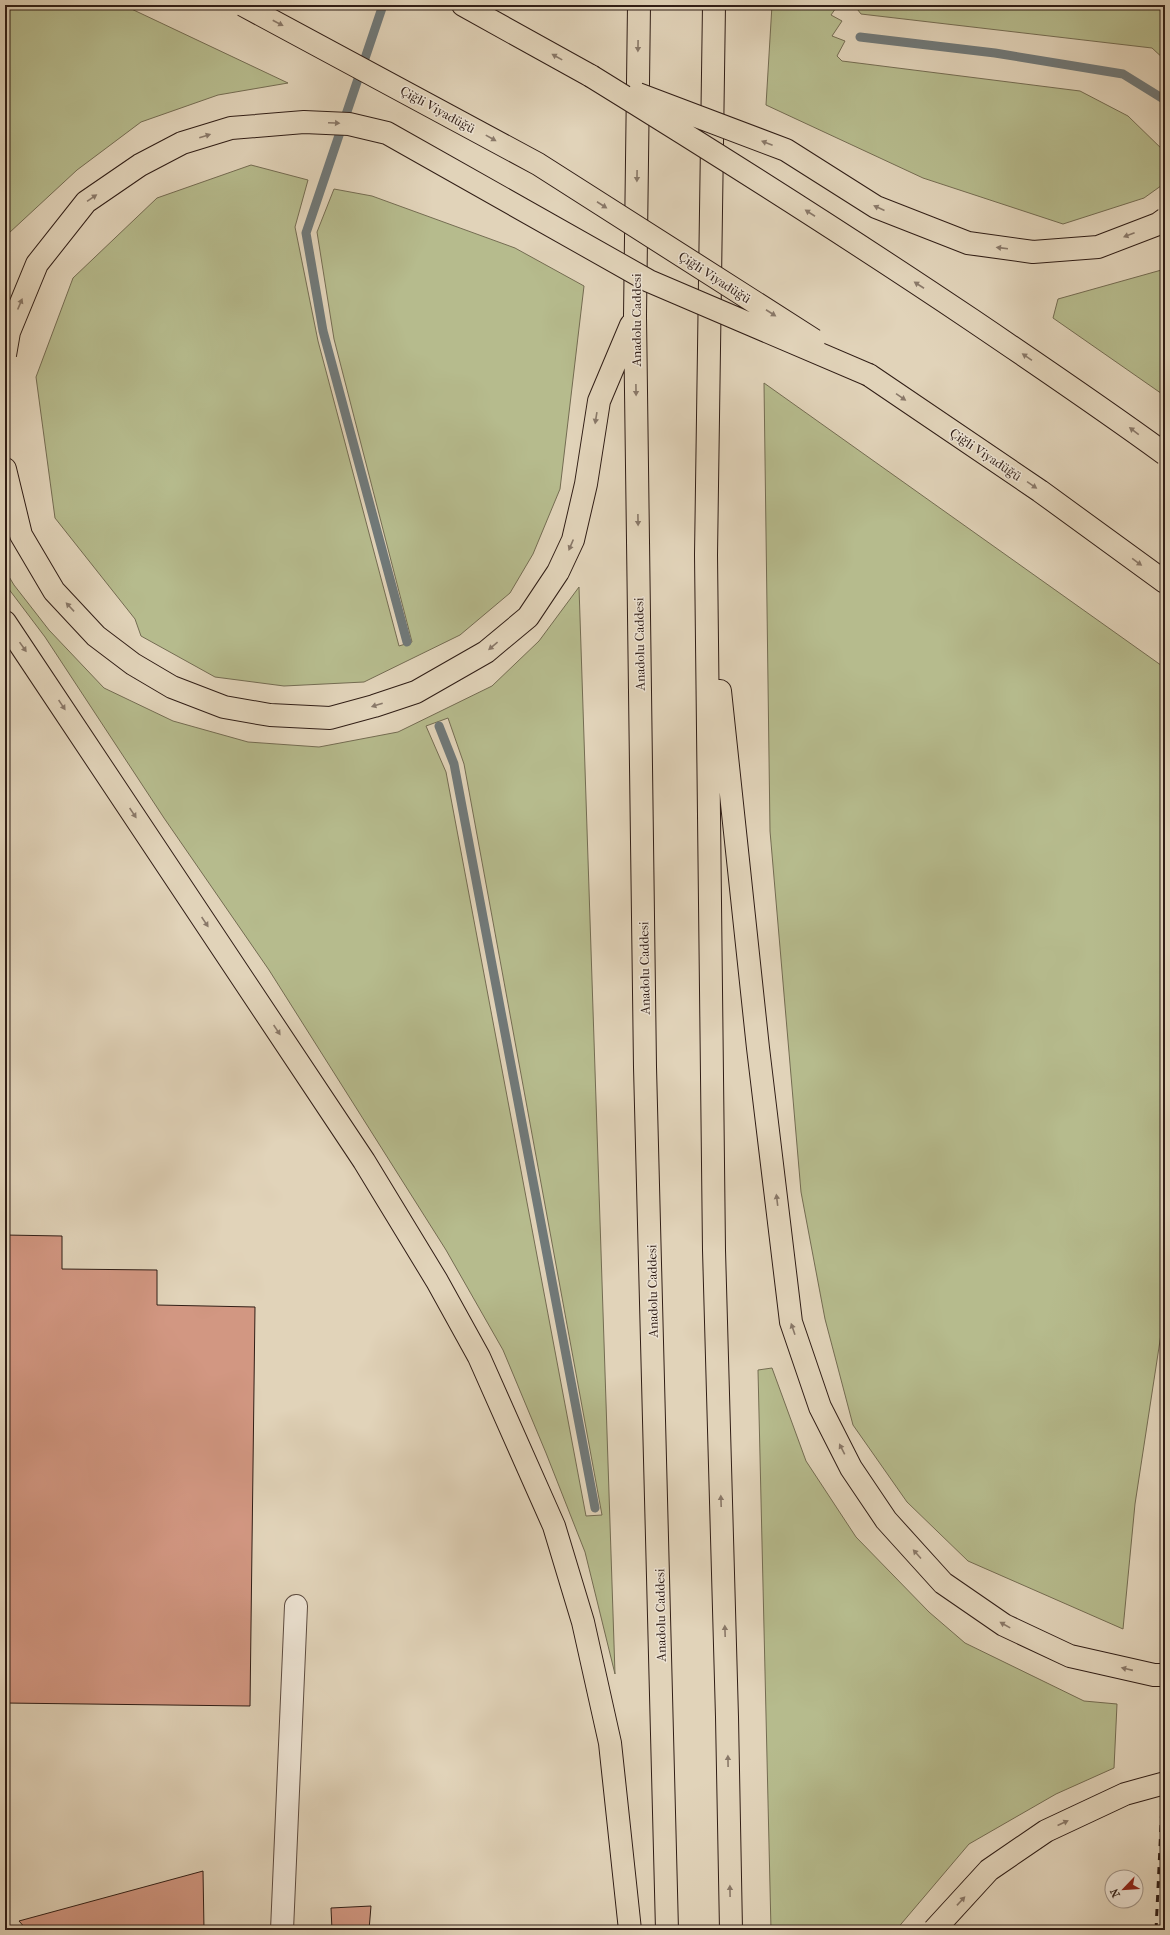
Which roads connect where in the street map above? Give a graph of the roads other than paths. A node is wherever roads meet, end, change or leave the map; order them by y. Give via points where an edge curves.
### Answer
1 (244, 5) edge
2 (463, 5) edge
3 (714, 5) edge
4 (722, 5) edge
5 (639, 6) edge
6 (714, 41) junction
7 (591, 76) junction
8 (1165, 219) edge
9 (635, 316) junction
10 (5, 355) edge
11 (868, 376) junction
12 (1165, 454) edge
13 (5, 469) edge
14 (706, 555) junction
15 (1165, 582) edge
16 (5, 622) edge
17 (296, 1606) dead end
18 (1165, 1676) edge
19 (1165, 1783) edge
20 (282, 1930) edge
21 (630, 1930) edge
22 (667, 1930) edge
23 (731, 1930) edge
24 (934, 1930) edge

1 -> 11 highway, Çiğli Viyadüğü, bridge via 538,164
7 -> 2 highway
3 - 6 highway
4 - 6 highway
5 -> 9 highway, Anadolu Caddesi
6 - 14 highway
8 -> 7 highway, bridge via 1098,247 1032,252 968,243 876,207 786,150
12 -> 7 highway, bridge via 1106,410 760,180
9 -> 13 highway via 599,401 586,484 573,540 558,572 528,617 486,652 416,692 330,718 270,715 224,707 172,687 133,664 96,636 54,591 21,535
9 -> 22 highway, Anadolu Caddesi via 645,1067
10 -> 11 highway, bridge via 9,332 37,264 86,202 140,165 182,143 231,128 304,122 349,124 387,133 648,281
11 -> 15 highway, Çiğli Viyadüğü via 1040,491
18 -> 14 highway via 1070,1656 1004,1625 943,1583 886,1520 851,1468 820,1407 791,1322 758,1048
23 -> 14 highway via 714,1250
16 -> 21 highway via 364,1161 437,1281 479,1357 554,1526 583,1622 610,1743
17 - 20 street
24 -> 19 highway, bridge via 990,1870 1046,1831 1125,1794

